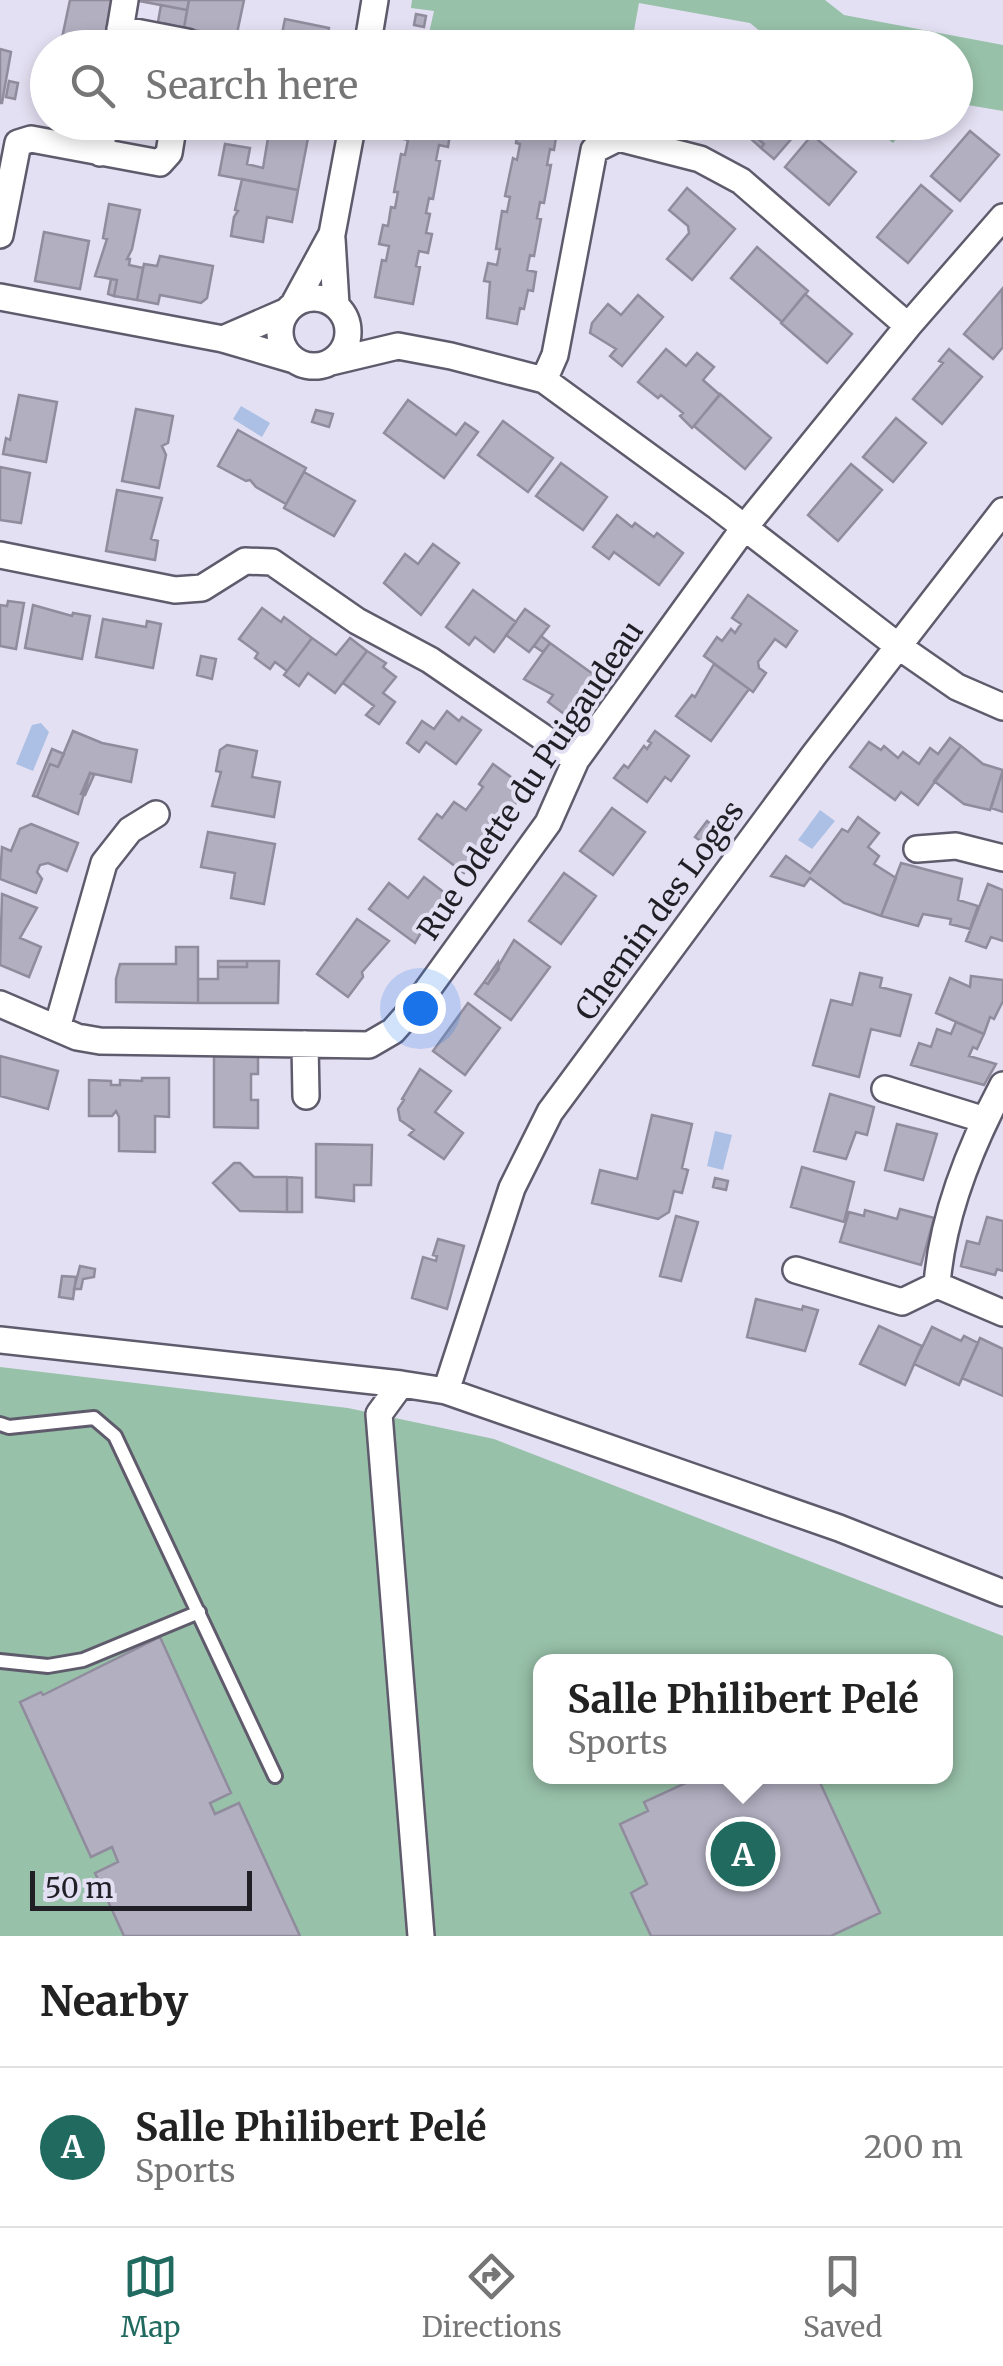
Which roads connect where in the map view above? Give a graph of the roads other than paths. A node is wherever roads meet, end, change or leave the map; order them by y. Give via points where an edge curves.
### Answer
1 (124, 0) edge
2 (375, 0) edge
3 (119, 30) edge
4 (369, 30) edge
5 (36, 140) edge
6 (102, 140) edge
7 (171, 140) edge
8 (350, 140) edge
9 (614, 140) edge
10 (626, 140) edge
11 (9, 141) edge
12 (100, 152) junction
13 (1003, 217) edge
14 (332, 234) junction
15 (0, 235) edge
16 (0, 297) edge
17 (290, 307) junction
18 (340, 310) junction
19 (908, 326) junction
20 (223, 339) junction
21 (398, 346) junction
22 (290, 358) junction
23 (332, 362) junction
24 (544, 380) junction
25 (1003, 511) edge
26 (744, 528) junction
27 (0, 555) edge
28 (898, 646) junction
29 (1003, 707) edge
30 (576, 760) junction
31 (156, 814) dead end
32 (917, 850) dead end
33 (1003, 858) edge
34 (0, 1004) edge
35 (58, 1028) junction
36 (305, 1044) junction
37 (886, 1089) dead end
38 (1002, 1090) edge
39 (306, 1096) dead end
40 (985, 1120) junction
41 (796, 1270) dead end
42 (936, 1285) junction
43 (1003, 1312) edge
44 (0, 1340) edge
45 (401, 1384) junction
46 (446, 1391) junction
47 (0, 1424) edge
48 (1003, 1593) edge
49 (200, 1612) junction
50 (0, 1661) edge
51 (275, 1776) dead end
52 (420, 1936) edge

1 - 3 street
2 - 4 street
5 - 12 street
6 - 12 street
7 - 12 street via 160,163
8 - 14 street
9 - 24 street via 594,150 555,355
10 - 19 street via 700,159 741,181
11 - 15 street
13 - 19 street, Rue Odette du Puigaudeau
14 - 17 street
14 - 18 street
16 - 20 street
17 - 18 street via 316,299
17 - 20 street
17 - 22 street via 281,318 280,340
18 - 21 street
18 - 23 street via 348,324 346,344
19 - 26 street, Rue Odette du Puigaudeau
20 - 22 street
21 - 23 street
21 - 24 street
22 - 23 street via 310,367
24 - 26 street
25 - 28 street, Chemin des Loges
26 - 28 street
26 - 30 street, Rue Odette du Puigaudeau
27 - 30 street via 175,590 202,588 245,562 272,562
28 - 29 street via 957,687
28 - 46 street, Chemin des Loges via 550,1112 512,1188
30 - 36 street, Rue Odette du Puigaudeau via 548,823 393,1030 369,1045
31 - 35 street via 130,830 104,863
32 - 33 street via 956,846
34 - 35 street, Rue Odette du Puigaudeau
35 - 36 street, Rue Odette du Puigaudeau via 100,1041
36 - 39 street
37 - 40 street
38 - 40 street
40 - 42 street via 964,1172
41 - 42 street via 902,1302
42 - 43 street
44 - 45 street
45 - 46 street
45 - 52 street via 379,1414
46 - 48 street via 839,1528
47 - 49 lane via 94,1418 116,1436
49 - 50 lane via 83,1660 48,1666
49 - 51 lane

